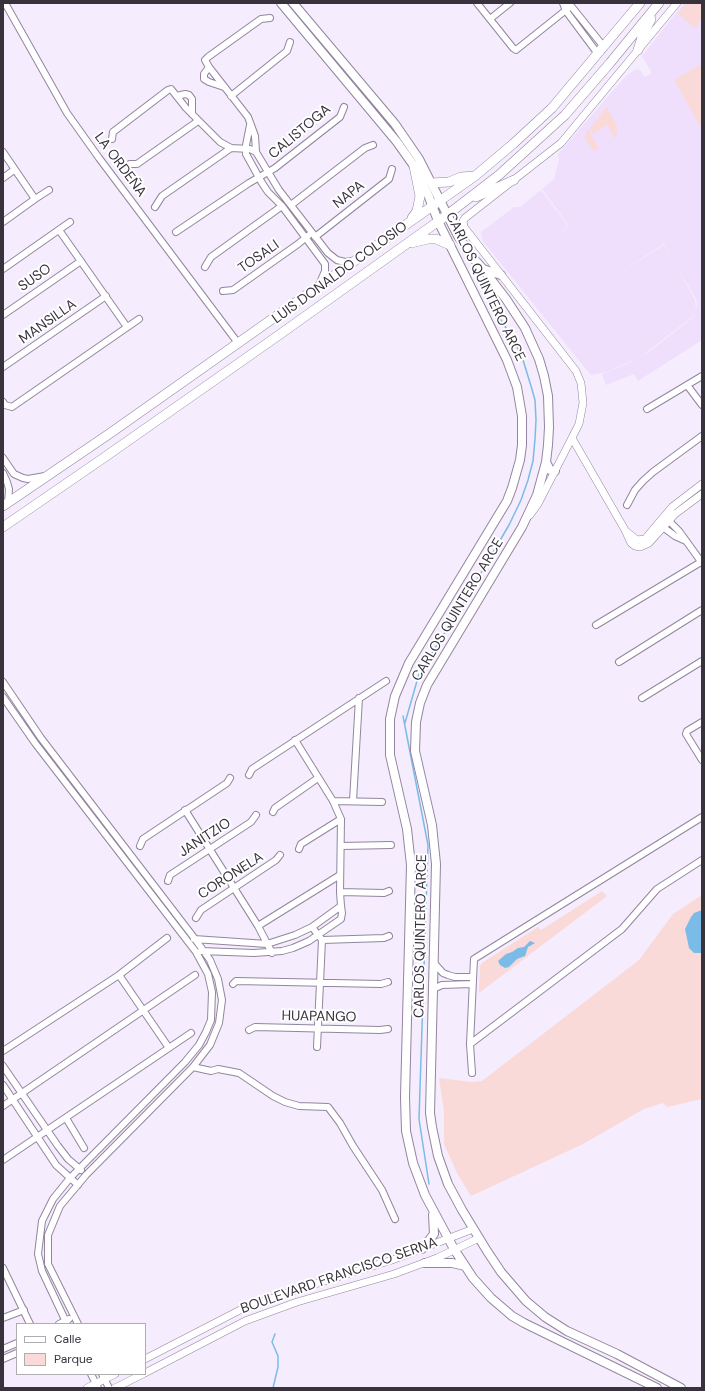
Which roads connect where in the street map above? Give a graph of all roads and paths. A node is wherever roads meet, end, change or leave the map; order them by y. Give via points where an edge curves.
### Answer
1 (5, 3) edge
2 (280, 3) edge
3 (293, 3) edge
4 (477, 3) edge
5 (510, 3) edge
6 (564, 3) edge
7 (640, 3) edge
8 (677, 3) edge
9 (657, 5) edge
10 (571, 6) junction
11 (566, 11) junction
12 (270, 18) dead end
13 (490, 19) junction
14 (290, 42) dead end
15 (638, 50) junction
16 (601, 51) junction
17 (338, 56) junction
18 (209, 67) junction
19 (344, 79) junction
20 (360, 82) junction
21 (224, 87) junction
22 (177, 96) junction
23 (231, 96) junction
24 (344, 107) dead end
25 (192, 114) junction
26 (198, 121) junction
27 (250, 125) junction
28 (112, 139) dead end
29 (373, 145) dead end
30 (231, 148) junction
31 (245, 148) junction
32 (3, 152) edge
33 (256, 152) junction
34 (130, 164) dead end
35 (414, 166) junction
36 (392, 169) dead end
37 (14, 170) junction
38 (269, 173) junction
39 (475, 176) junction
40 (259, 177) junction
41 (3, 178) edge
42 (514, 180) junction
43 (432, 183) junction
44 (49, 190) dead end
45 (35, 199) junction
46 (441, 200) junction
47 (462, 203) junction
48 (291, 205) junction
49 (282, 206) junction
50 (432, 206) junction
51 (155, 207) dead end
52 (447, 215) junction
53 (438, 221) junction
54 (3, 222) edge
55 (70, 222) dead end
56 (405, 226) junction
57 (59, 230) junction
58 (176, 232) dead end
59 (314, 235) junction
60 (306, 237) junction
61 (406, 244) junction
62 (450, 245) junction
63 (81, 261) junction
64 (353, 261) junction
65 (205, 267) dead end
66 (3, 269) edge
67 (483, 269) junction
68 (500, 275) junction
69 (317, 288) junction
70 (223, 291) dead end
71 (106, 296) junction
72 (3, 315) edge
73 (139, 319) dead end
74 (272, 319) junction
75 (127, 327) junction
76 (279, 335) junction
77 (238, 343) junction
78 (3, 367) edge
79 (702, 376) edge
80 (687, 384) junction
81 (3, 402) edge
82 (702, 404) edge
83 (647, 409) dead end
84 (109, 434) junction
85 (702, 436) edge
86 (572, 438) junction
87 (3, 458) edge
88 (102, 459) junction
89 (546, 462) junction
90 (555, 471) junction
91 (3, 473) edge
92 (46, 476) junction
93 (702, 484) edge
94 (702, 494) edge
95 (5, 505) edge
96 (627, 505) dead end
97 (666, 518) junction
98 (660, 525) junction
99 (3, 527) edge
100 (522, 527) junction
101 (625, 530) junction
102 (686, 541) junction
103 (702, 562) edge
104 (702, 610) edge
105 (596, 625) dead end
106 (702, 661) edge
107 (619, 662) dead end
108 (386, 681) dead end
109 (3, 682) edge
110 (3, 697) edge
111 (359, 698) junction
112 (642, 698) dead end
113 (702, 722) edge
114 (41, 738) junction
115 (295, 740) junction
116 (35, 743) junction
117 (702, 760) edge
118 (249, 775) dead end
119 (230, 778) dead end
120 (318, 778) junction
121 (333, 800) junction
122 (352, 802) junction
123 (382, 802) dead end
124 (185, 810) junction
125 (273, 812) dead end
126 (256, 815) dead end
127 (702, 817) edge
128 (341, 819) junction
129 (103, 820) junction
130 (97, 825) junction
131 (390, 845) dead end
132 (140, 846) dead end
133 (341, 846) junction
134 (209, 849) junction
135 (299, 849) dead end
136 (280, 855) dead end
137 (702, 860) edge
138 (340, 875) junction
139 (168, 881) dead end
140 (234, 888) junction
141 (389, 891) dead end
142 (340, 892) junction
143 (341, 906) junction
144 (196, 918) dead end
145 (258, 926) junction
146 (312, 927) junction
147 (389, 936) dead end
148 (320, 937) junction
149 (167, 938) dead end
150 (195, 939) junction
151 (188, 942) junction
152 (267, 944) junction
153 (204, 951) junction
154 (196, 952) junction
155 (272, 952) junction
156 (434, 963) junction
157 (118, 975) junction
158 (195, 975) dead end
159 (472, 977) junction
160 (455, 980) junction
161 (388, 982) dead end
162 (320, 983) junction
163 (233, 984) dead end
164 (472, 984) junction
165 (433, 989) junction
166 (144, 1011) junction
167 (318, 1029) junction
168 (388, 1029) dead end
169 (249, 1030) dead end
170 (191, 1033) dead end
171 (470, 1044) junction
172 (317, 1047) dead end
173 (169, 1048) junction
174 (3, 1051) edge
175 (3, 1066) edge
176 (193, 1067) junction
177 (472, 1074) dead end
178 (3, 1085) edge
179 (22, 1093) junction
180 (13, 1100) junction
181 (3, 1106) edge
182 (66, 1118) junction
183 (46, 1131) junction
184 (38, 1136) junction
185 (84, 1148) dead end
186 (3, 1160) edge
187 (79, 1168) junction
188 (86, 1175) junction
189 (70, 1178) junction
190 (78, 1185) junction
191 (433, 1212) junction
192 (395, 1219) dead end
193 (474, 1229) junction
194 (479, 1238) junction
195 (449, 1240) junction
196 (422, 1249) junction
197 (454, 1249) junction
198 (425, 1263) junction
199 (465, 1266) junction
200 (3, 1268) edge
201 (24, 1310) junction
202 (74, 1316) junction
203 (3, 1318) edge
204 (66, 1322) edge
205 (30, 1323) edge
206 (78, 1323) edge
207 (16, 1343) edge
208 (3, 1349) edge
209 (16, 1353) edge
210 (146, 1358) edge
211 (3, 1359) edge
212 (146, 1373) edge
213 (92, 1375) edge
214 (142, 1375) edge
215 (103, 1377) edge
216 (636, 1377) junction
217 (97, 1386) edge
218 (87, 1388) edge
219 (109, 1388) edge
220 (115, 1388) edge
221 (642, 1388) edge
222 (657, 1388) edge
223 (681, 1388) edge

1 - 77 street, LA ORDEÑA via 67,113
2 - 19 main road, CARLOS QUINTERO ARCE
3 - 17 main road, CARLOS QUINTERO ARCE
4 - 13 street
5 - 13 street
6 - 10 street
6 - 11 street
7 - 16 main road, LUIS DONALDO COLOSIO
8 - 15 street
9 - 15 main road
9 - 47 main road, LUIS DONALDO COLOSIO via 565,115
10 - 11 street
10 - 16 street
11 - 13 street via 516,50
11 - 16 street
12 - 18 street via 261,19 208,57 206,60
14 - 23 street via 287,50
15 - 42 street via 561,143
16 - 39 main road, LUIS DONALDO COLOSIO via 552,108
17 - 19 main road
17 - 20 main road, CARLOS QUINTERO ARCE
18 - 21 street
18 - 21 street via 204,78
19 - 20 main road
19 - 35 main road, CARLOS QUINTERO ARCE
20 - 43 main road, CARLOS QUINTERO ARCE via 400,131
21 - 23 street
22 - 25 street
22 - 25 street via 189,95 192,99
22 - 28 street via 171,89 168,90 113,132
23 - 27 street via 246,114
24 - 38 street, CALISTOGA via 340,117
25 - 26 street
26 - 30 street via 220,142
26 - 34 street via 137,164
27 - 31 street
27 - 33 street via 255,136
29 - 48 street via 365,148
30 - 31 street
30 - 51 street via 162,196
31 - 33 street
31 - 40 street
32 - 37 street
33 - 38 street
35 - 50 main road, CARLOS QUINTERO ARCE
35 - 56 main road via 419,204 417,211
36 - 59 street, NAPA via 389,179
37 - 41 street
37 - 45 street
38 - 40 street, CALISTOGA
38 - 48 street
39 - 43 main road
39 - 46 main road, LUIS DONALDO COLOSIO
40 - 49 street via 268,192
40 - 58 street, CALISTOGA
42 - 47 main road
42 - 68 street via 463,222
43 - 46 main road, CARLOS QUINTERO ARCE
44 - 45 street
45 - 54 street
46 - 50 main road, LUIS DONALDO COLOSIO
46 - 52 main road, CARLOS QUINTERO ARCE
47 - 52 main road, LUIS DONALDO COLOSIO
48 - 59 street
49 - 60 street
49 - 65 street via 211,257
50 - 53 main road, CARLOS QUINTERO ARCE
50 - 56 main road, LUIS DONALDO COLOSIO
52 - 53 main road, LUIS DONALDO COLOSIO
52 - 67 main road, CARLOS QUINTERO ARCE via 465,248
53 - 61 main road, LUIS DONALDO COLOSIO
53 - 62 main road, CARLOS QUINTERO ARCE
55 - 57 street
56 - 64 main road, LUIS DONALDO COLOSIO
57 - 63 street
57 - 66 street
59 - 60 street, NAPA
59 - 64 street via 337,260
60 - 69 street via 325,264 325,271
60 - 70 street, TOSALI via 233,290
61 - 62 main road via 428,238
61 - 76 main road, LUIS DONALDO COLOSIO
62 - 191 main road, CARLOS QUINTERO ARCE via 513,374 520,402 522,445 507,501 409,663 395,696 390,719 390,754 407,829 411,865 406,1125 413,1163
63 - 71 street
63 - 72 street, SUSO
64 - 69 main road, LUIS DONALDO COLOSIO
67 - 68 main road
67 - 89 main road, CARLOS QUINTERO ARCE via 516,313 541,365 548,396
68 - 86 street via 533,314 578,375 583,392 583,408
69 - 74 main road, LUIS DONALDO COLOSIO
71 - 75 street
71 - 78 street, MANSILLA
73 - 75 street
74 - 76 main road via 272,329
74 - 77 main road, LUIS DONALDO COLOSIO
75 - 81 street via 12,407
76 - 88 main road, LUIS DONALDO COLOSIO
77 - 84 main road, LUIS DONALDO COLOSIO
79 - 80 street
80 - 82 street
80 - 83 street
84 - 88 main road via 111,447
84 - 92 main road, LUIS DONALDO COLOSIO
85 - 96 street via 643,481
86 - 90 street
86 - 101 street
87 - 92 street via 14,474 23,478
88 - 99 main road, LUIS DONALDO COLOSIO
89 - 90 main road via 550,470
89 - 100 main road, CARLOS QUINTERO ARCE via 537,495
90 - 100 street via 538,504
91 - 95 street via 9,489
92 - 95 main road, LUIS DONALDO COLOSIO
93 - 97 street via 678,502
94 - 97 street
97 - 98 street
97 - 102 street via 680,531
98 - 101 street via 642,540 633,538
98 - 101 street via 649,543 640,547 631,543
98 - 102 street
100 - 156 main road, CARLOS QUINTERO ARCE via 432,676 417,713 415,751 432,825 436,858
102 - 103 street
103 - 105 street
104 - 107 street
106 - 112 street
108 - 111 street
109 - 114 street
110 - 116 street
111 - 115 street
111 - 122 street
113 - 117 street via 686,731
114 - 116 street
114 - 129 street
115 - 118 street via 252,769
115 - 120 street
116 - 130 street
119 - 124 street via 227,783
120 - 121 street
120 - 125 street
121 - 122 street
121 - 128 street
122 - 123 street
124 - 132 street via 144,839
124 - 134 street
126 - 134 street, JANITZIO via 251,822
127 - 159 street via 475,958
128 - 133 street
128 - 135 street via 301,844
129 - 130 street
129 - 150 street
130 - 151 street
131 - 133 street
133 - 138 street
134 - 139 street, JANITZIO via 170,875
134 - 140 street
136 - 140 street, CORONELA
137 - 171 street via 657,889 622,930
138 - 142 street
138 - 145 street
140 - 144 street, CORONELA via 200,910
140 - 145 street
141 - 142 street
142 - 143 street
143 - 146 street
143 - 148 street via 341,919
145 - 152 street
146 - 148 street
146 - 152 street
147 - 148 street
148 - 155 street via 293,948
148 - 162 street
149 - 157 street
150 - 151 street
150 - 152 street
150 - 153 street
151 - 154 street
152 - 155 street
153 - 154 street
153 - 155 street
153 - 176 street via 215,969 222,1000 218,1023 210,1045
154 - 187 street via 208,974 212,992 211,1020 199,1045
156 - 160 street via 442,973
156 - 165 main road, CARLOS QUINTERO ARCE
157 - 166 street
157 - 174 street
158 - 166 street
159 - 160 street
159 - 164 street
160 - 164 street
160 - 165 street
161 - 162 street
162 - 163 street via 236,981
162 - 167 street
164 - 171 street
165 - 193 main road, CARLOS QUINTERO ARCE via 430,1097 432,1127 442,1170
166 - 173 street
166 - 179 street
167 - 168 street, HUAPANGO
167 - 169 street, HUAPANGO via 255,1027
167 - 172 street
170 - 173 street
171 - 177 street
173 - 182 street
175 - 179 street
176 - 188 street
176 - 192 street via 239,1073 285,1102 299,1106 328,1107 382,1190
178 - 180 street
179 - 180 street
179 - 183 street
180 - 181 street
180 - 184 street
182 - 183 street
182 - 185 street
183 - 184 street
183 - 187 street via 68,1159
184 - 186 street
184 - 189 street via 56,1164
187 - 188 street
187 - 189 street
188 - 190 street
189 - 190 street
189 - 204 street via 53,1199 42,1221 38,1254 42,1271
190 - 202 street via 60,1206 48,1235 48,1264
191 - 195 main road, CARLOS QUINTERO ARCE
191 - 196 main road via 434,1234
193 - 194 main road, CARLOS QUINTERO ARCE
193 - 195 street, BOULEVARD FRANCISCO SERNA
194 - 197 street, BOULEVARD FRANCISCO SERNA
194 - 223 main road, CARLOS QUINTERO ARCE via 501,1272 522,1297 545,1318
195 - 196 street, BOULEVARD FRANCISCO SERNA
195 - 197 main road, CARLOS QUINTERO ARCE
196 - 210 street, BOULEVARD FRANCISCO SERNA via 240,1310
197 - 198 street, BOULEVARD FRANCISCO SERNA
197 - 199 main road, CARLOS QUINTERO ARCE
198 - 199 main road via 452,1263
198 - 212 street, BOULEVARD FRANCISCO SERNA via 297,1302 245,1321
199 - 216 main road, CARLOS QUINTERO ARCE via 482,1288 512,1316
200 - 201 street
201 - 203 street
201 - 205 street
202 - 204 street
202 - 206 street
207 - 208 street
209 - 211 street
213 - 217 street
214 - 220 street, BOULEVARD FRANCISCO SERNA
215 - 217 street
215 - 219 street
216 - 221 main road
216 - 222 main road, CARLOS QUINTERO ARCE
217 - 218 street

